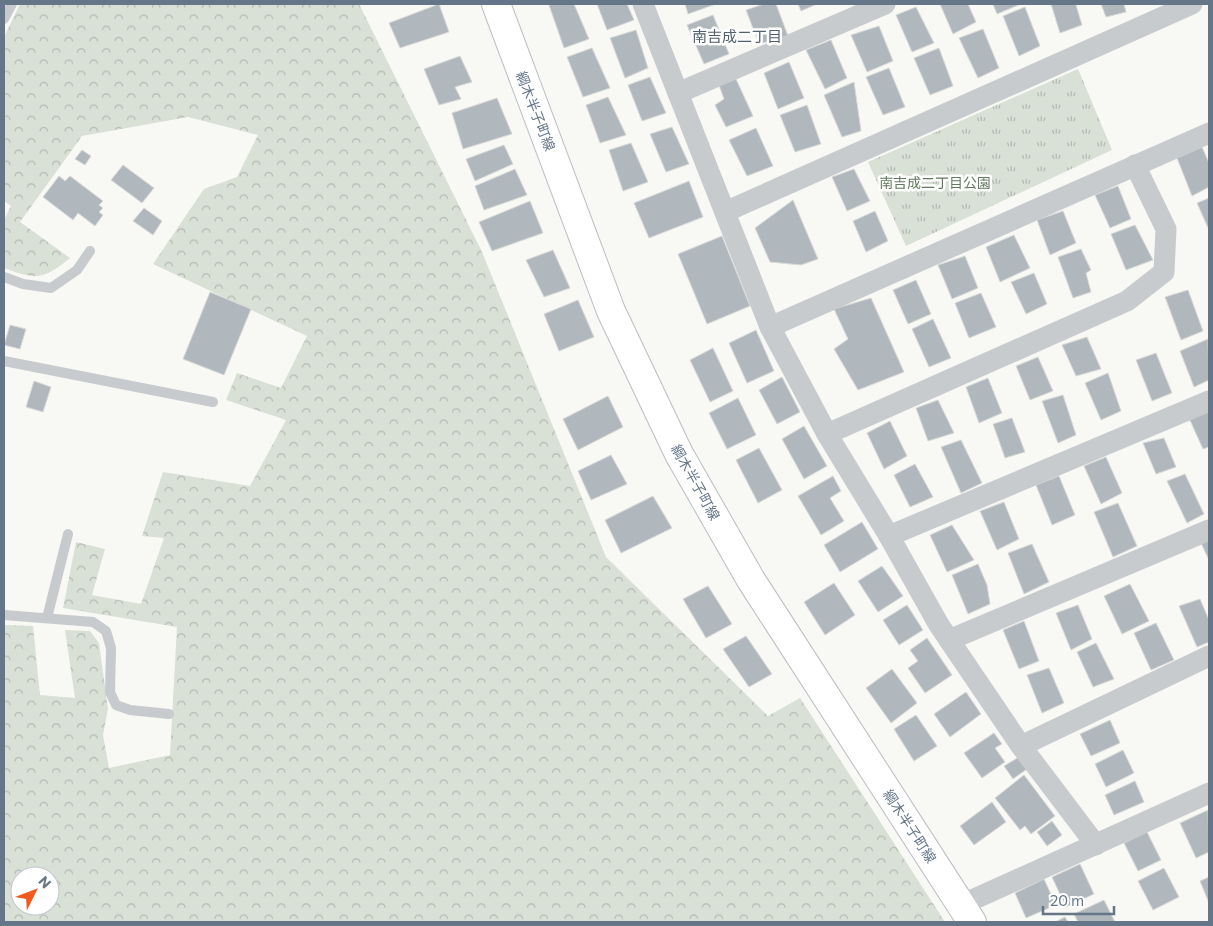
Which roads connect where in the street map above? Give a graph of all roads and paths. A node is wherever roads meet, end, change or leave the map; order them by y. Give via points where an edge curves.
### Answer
1 (12, 4) edge
2 (496, 4) edge
3 (643, 4) edge
4 (885, 4) edge
5 (1192, 4) edge
6 (4, 20) edge
7 (678, 93) junction
8 (1209, 133) edge
9 (1136, 165) junction
10 (725, 212) junction
11 (90, 251) dead end
12 (4, 277) edge
13 (770, 327) junction
14 (4, 361) edge
15 (1209, 401) edge
16 (212, 402) dead end
17 (827, 434) junction
18 (1209, 530) edge
19 (68, 534) dead end
20 (889, 536) junction
21 (4, 615) edge
22 (47, 618) junction
23 (949, 640) junction
24 (1209, 656) edge
25 (169, 714) dead end
26 (1021, 746) junction
27 (1209, 793) edge
28 (1096, 845) junction
29 (967, 914) edge

1 - 6 lane
2 - 29 street, 綱木半子町線 via 611,311 679,454 751,580
3 - 7 street
4 - 7 street
5 - 10 street
7 - 10 street
8 - 9 street
9 - 13 street
9 - 17 street via 1166,229 1164,272 1127,301
10 - 13 street
11 - 12 lane via 77,270 50,288
13 - 17 street
14 - 16 lane
15 - 20 street
17 - 20 street
18 - 23 street
19 - 22 lane
20 - 23 street
21 - 22 lane
22 - 25 lane via 93,622 106,631 111,648 110,692 116,705 130,710
23 - 26 street
24 - 26 street
26 - 28 street
27 - 28 street
28 - 29 street

